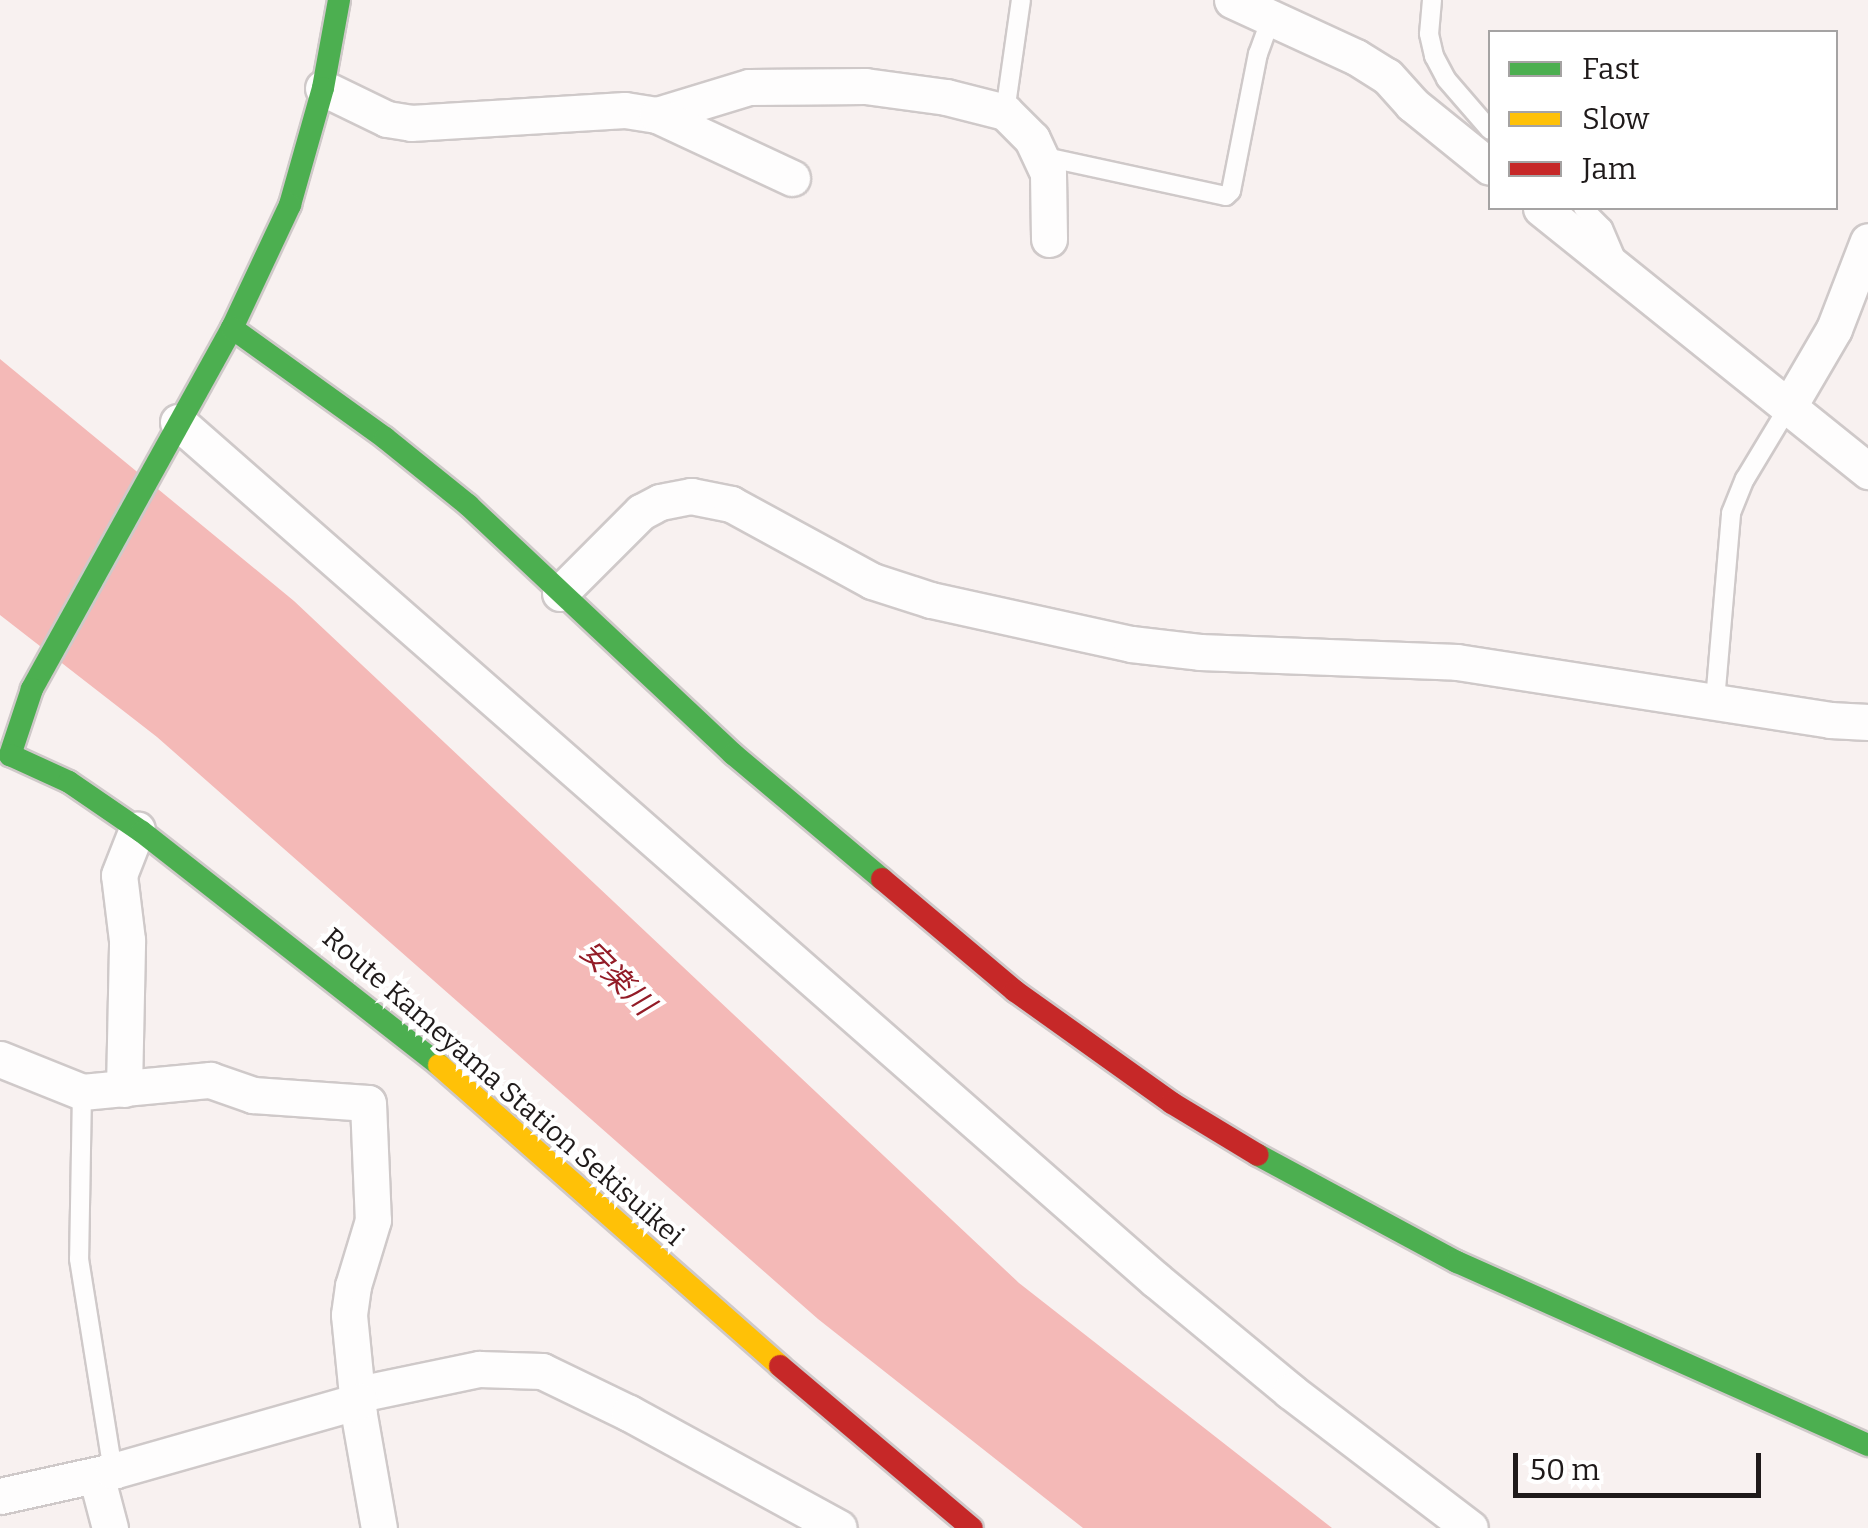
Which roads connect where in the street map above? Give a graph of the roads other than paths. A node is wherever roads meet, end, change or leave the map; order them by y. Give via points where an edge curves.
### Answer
1 (339, 0) edge
2 (1021, 0) edge
3 (1232, 0) edge
4 (1432, 0) edge
5 (1271, 19) junction
6 (323, 88) junction
7 (1005, 112) junction
8 (657, 115) junction
9 (1488, 128) edge
10 (1038, 156) junction
11 (1488, 165) edge
12 (792, 178) dead end
13 (1544, 210) edge
14 (1585, 210) edge
15 (1049, 239) dead end
16 (1868, 242) edge
17 (1620, 271) junction
18 (232, 328) junction
19 (1789, 406) junction
20 (174, 431) junction
21 (1868, 471) edge
22 (560, 592) junction
23 (19, 698) edge
24 (1715, 701) junction
25 (1868, 722) edge
26 (5, 755) edge
27 (138, 828) junction
28 (0, 1059) edge
29 (124, 1089) junction
30 (82, 1092) junction
31 (359, 1398) junction
32 (1868, 1445) edge
33 (104, 1473) junction
34 (0, 1496) edge
35 (110, 1528) edge
36 (379, 1528) edge
37 (839, 1528) edge
38 (972, 1528) edge
39 (1470, 1528) edge

1 - 6 main road, Route Kameyama Station Sekisuikei
2 - 7 lane
3 - 5 street
4 - 9 lane via 1434,56
5 - 10 lane via 1226,196
5 - 11 street via 1387,76
6 - 8 street via 387,119 411,123 625,110
6 - 18 main road, Route Kameyama Station Sekisuikei via 290,205
7 - 8 street via 865,86 738,89
7 - 10 street via 1032,139
8 - 12 street
10 - 15 street via 1048,174
13 - 17 street
14 - 17 lane via 1603,228
16 - 19 street via 1834,329
17 - 19 street
18 - 20 main road, Route Kameyama Station Sekisuikei
18 - 22 main road via 385,438
19 - 21 street
19 - 24 lane via 1731,513
20 - 23 main road, Route Kameyama Station Sekisuikei
20 - 39 street via 1156,1280
22 - 24 street via 641,512 691,496 731,504 888,586 1131,644 1457,662
22 - 32 main road via 803,816 1014,991 1172,1103 1457,1262
23 - 26 main road, Route Kameyama Station Sekisuikei
24 - 25 street
26 - 27 main road, Route Kameyama Station Sekisuikei via 69,782
27 - 29 street via 118,874 127,940
27 - 38 main road, Route Kameyama Station Sekisuikei via 412,1041
28 - 30 street
29 - 30 street
29 - 31 street via 210,1080 254,1095 368,1103 373,1220 349,1315
30 - 33 lane via 79,1260
31 - 33 street
31 - 36 street
31 - 37 street via 479,1369 542,1371
33 - 34 street
33 - 35 street

